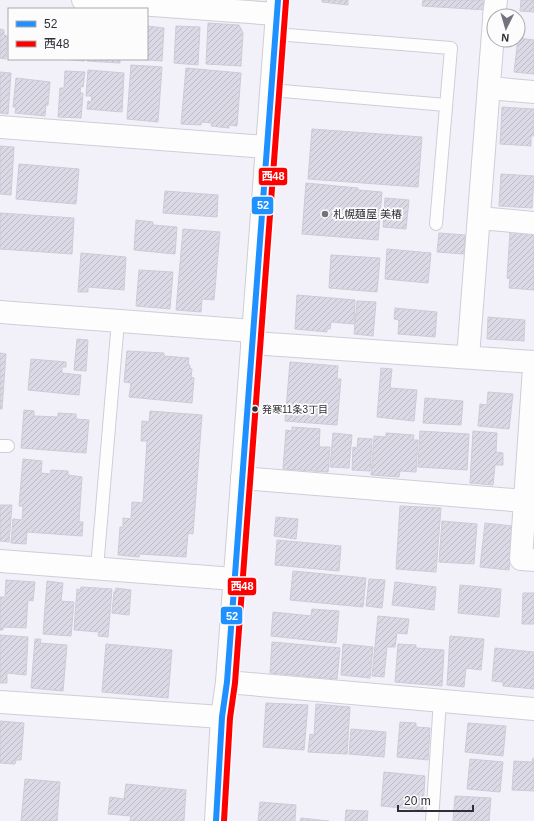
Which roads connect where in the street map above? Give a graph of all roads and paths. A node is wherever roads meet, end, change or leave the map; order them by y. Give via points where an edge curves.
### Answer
1 (83, 0) edge
2 (276, 16) edge
3 (492, 48) edge
4 (489, 88) junction
5 (271, 90) junction
6 (534, 92) edge
7 (446, 105) junction
8 (0, 126) edge
9 (266, 147) junction
10 (479, 218) junction
11 (534, 223) edge
12 (436, 224) dead end
13 (0, 312) edge
14 (118, 321) junction
15 (252, 337) junction
16 (468, 357) junction
17 (534, 362) edge
18 (534, 368) edge
19 (242, 478) junction
20 (525, 501) junction
21 (534, 560) edge
22 (0, 561) edge
23 (97, 568) junction
24 (234, 579) junction
25 (227, 682) junction
26 (440, 700) junction
27 (0, 702) edge
28 (534, 709) edge
29 (222, 717) junction
30 (216, 821) edge
31 (432, 821) edge

1 - 2 street
2 - 5 street
2 - 7 lane via 451,48
3 - 4 street
4 - 6 street
4 - 10 street
5 - 7 lane
5 - 9 street
7 - 12 lane
8 - 9 street
9 - 15 street
10 - 11 street
10 - 16 street
13 - 14 street
14 - 15 street
14 - 23 lane
15 - 16 street
15 - 19 street
16 - 17 street
18 - 20 street
19 - 20 street
19 - 24 street
20 - 21 street via 521,559
22 - 23 street
23 - 24 street
24 - 25 street
25 - 26 street
25 - 29 street
26 - 28 street
26 - 31 lane
27 - 29 street
29 - 30 street

